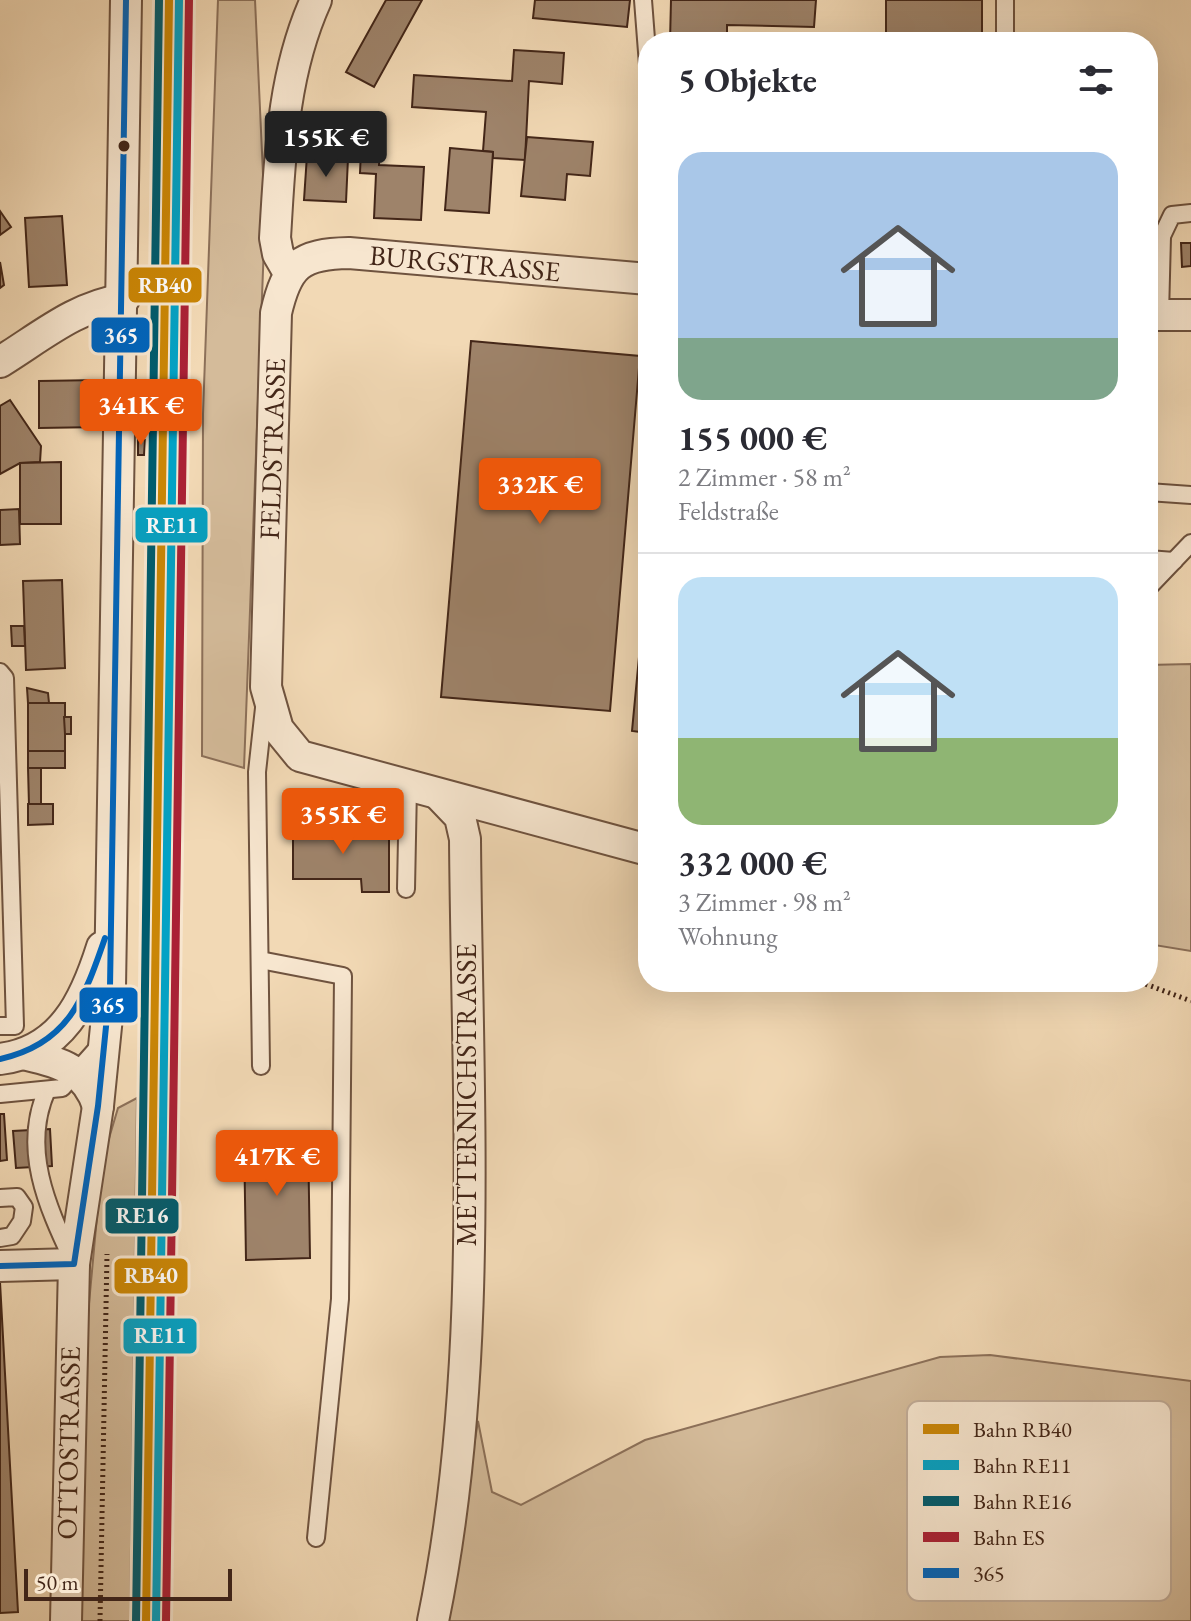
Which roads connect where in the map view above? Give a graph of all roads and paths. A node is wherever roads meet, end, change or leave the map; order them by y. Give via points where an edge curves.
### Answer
1 (126, 0) edge
2 (316, 0) edge
3 (643, 0) edge
4 (1005, 0) edge
5 (645, 32) edge
6 (1005, 32) edge
7 (1191, 213) edge
8 (1162, 236) junction
9 (1158, 239) edge
10 (289, 273) junction
11 (1158, 276) edge
12 (638, 278) edge
13 (124, 299) junction
14 (1158, 315) edge
15 (1191, 315) edge
16 (0, 362) edge
17 (1158, 493) edge
18 (1191, 495) edge
19 (1191, 543) edge
20 (1158, 560) edge
21 (1174, 561) junction
22 (1158, 578) edge
23 (0, 672) edge
24 (266, 687) junction
25 (408, 786) junction
26 (438, 794) junction
27 (638, 847) edge
28 (406, 889) dead end
29 (111, 919) junction
30 (260, 960) junction
31 (1158, 989) edge
32 (1191, 1001) edge
33 (0, 1026) edge
34 (104, 1039) junction
35 (261, 1066) dead end
36 (40, 1068) edge
37 (23, 1092) junction
38 (0, 1094) edge
39 (98, 1106) junction
40 (0, 1198) edge
41 (0, 1238) edge
42 (107, 1247) dead end
43 (74, 1264) junction
44 (0, 1266) edge
45 (316, 1538) dead end
46 (66, 1621) edge
47 (100, 1621) edge
48 (433, 1621) edge

1 - 13 street, OTTOSTRASSE
2 - 10 street via 293,66 284,115 275,238
3 - 5 lane
4 - 6 lane
7 - 8 lane via 1172,215
8 - 9 lane
8 - 11 lane
10 - 12 street, BURGSTRASSE via 320,254 349,253
10 - 24 street, FELDSTRASSE via 276,313
13 - 16 street via 72,314
13 - 29 street, OTTOSTRASSE
14 - 15 street
17 - 18 lane
19 - 21 lane
20 - 21 lane
21 - 22 lane
23 - 33 lane via 5,678 15,1011 15,1026
24 - 25 street, FELDSTRASSE via 278,729 300,756
24 - 30 lane via 257,772
25 - 26 street, FELDSTRASSE
25 - 28 lane
26 - 27 street
26 - 48 street, METTERNICHSTRASSE via 460,817 465,839 470,1147 462,1411 448,1551
29 - 34 street, OTTOSTRASSE
29 - 36 street, OTTOSTRASSE via 91,983
30 - 35 lane
30 - 45 lane via 343,976 340,1299
31 - 32 path
34 - 36 lane
34 - 39 street, OTTOSTRASSE
36 - 37 lane
36 - 37 lane
36 - 39 street via 91,1085
36 - 43 lane via 34,1151 49,1211
37 - 38 lane
39 - 43 street, OTTOSTRASSE
40 - 41 lane via 17,1197 24,1207 12,1236
42 - 47 path
43 - 44 street
43 - 46 street, OTTOSTRASSE

